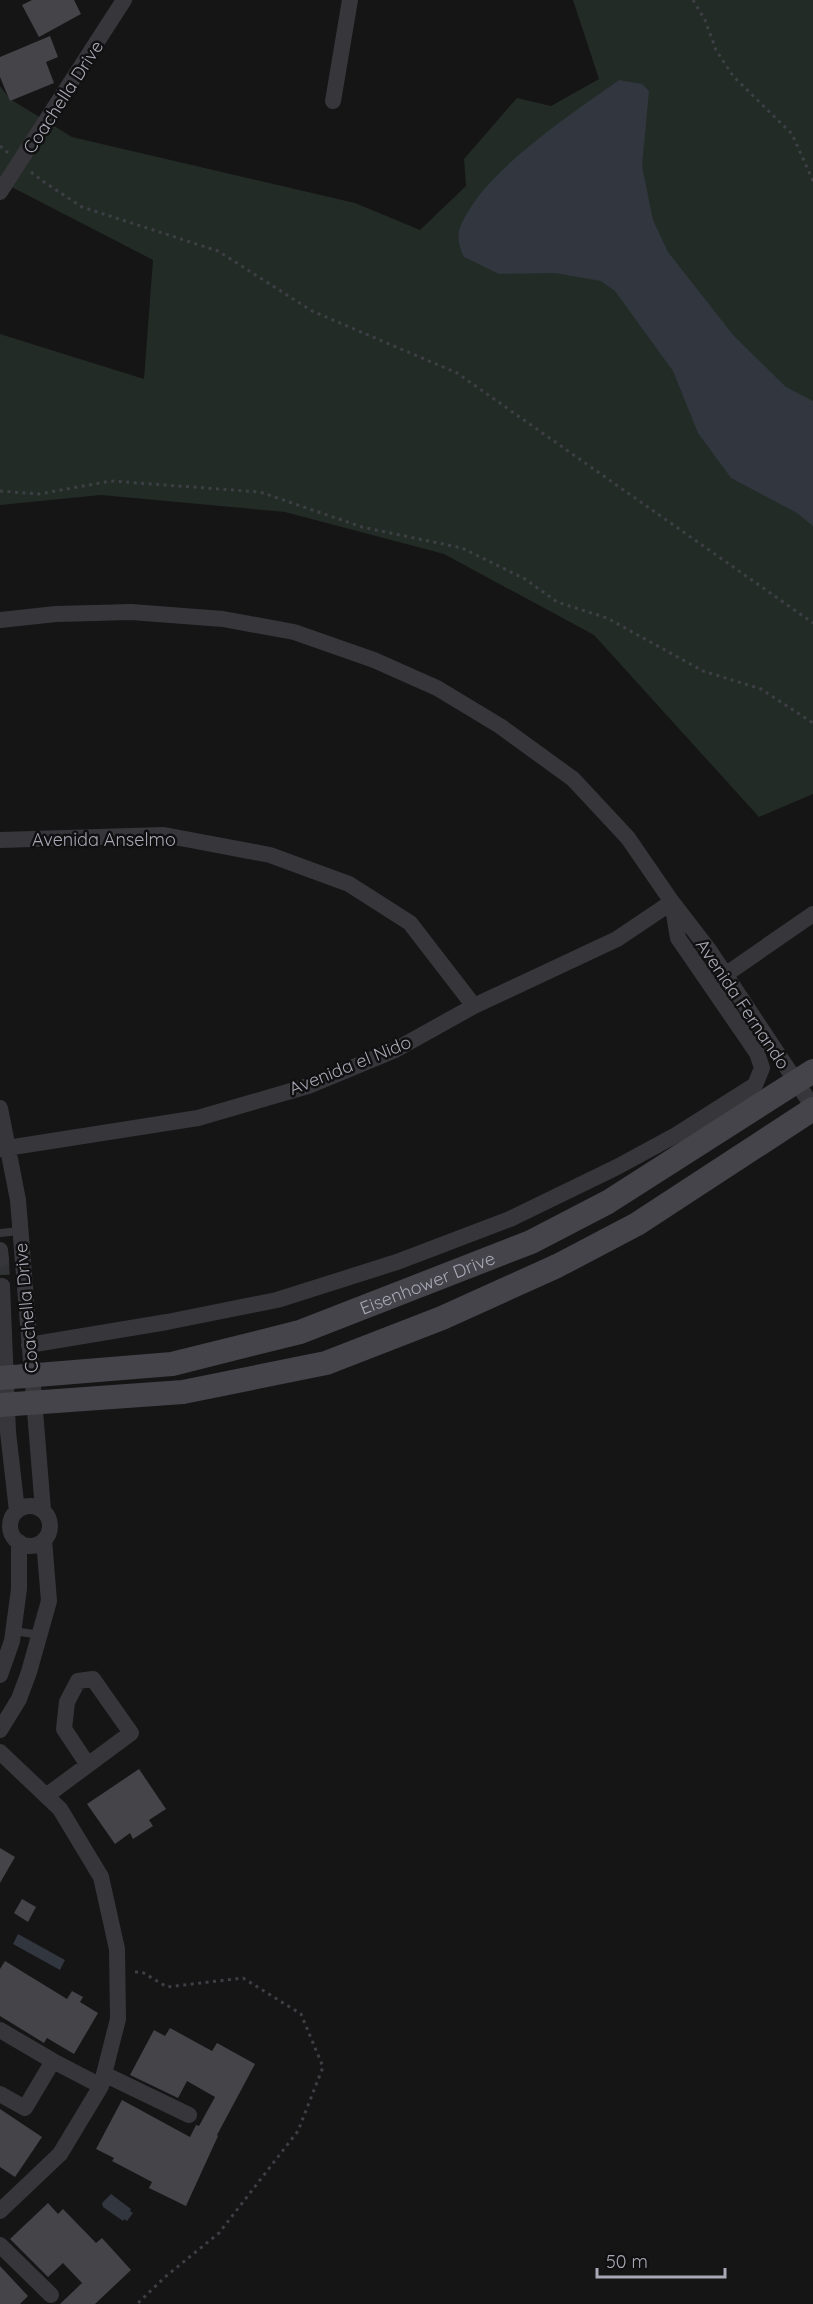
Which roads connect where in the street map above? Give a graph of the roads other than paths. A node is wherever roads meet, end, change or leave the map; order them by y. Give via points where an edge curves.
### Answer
1 (124, 0) edge
2 (350, 0) edge
3 (333, 101) dead end
4 (0, 192) edge
5 (0, 620) edge
6 (0, 840) edge
7 (672, 902) junction
8 (813, 914) edge
9 (725, 975) junction
10 (474, 1006) junction
11 (804, 1077) edge
12 (755, 1085) joint
13 (0, 1108) edge
14 (813, 1108) edge
15 (4, 1148) edge
16 (20, 1231) junction
17 (0, 1233) edge
18 (2, 1286) dead end
19 (29, 1345) junction
20 (3, 1348) edge
21 (32, 1376) junction
22 (3, 1378) edge
23 (34, 1403) junction
24 (4, 1405) edge
25 (43, 1510) junction
26 (17, 1511) junction
27 (10, 1532) edge
28 (44, 1540) junction
29 (14, 1631) junction
30 (40, 1635) junction
31 (0, 1675) edge
32 (0, 1730) edge
33 (0, 1752) edge
34 (88, 1765) junction
35 (46, 1796) junction
36 (0, 2030) edge
37 (53, 2061) junction
38 (103, 2080) junction
39 (0, 2094) edge
40 (189, 2115) dead end
41 (0, 2211) edge
42 (0, 2244) edge
43 (51, 2295) dead end

1 - 4 street, Coachella Drive
2 - 3 street
5 - 7 street, Avenida Fernando via 131,612 223,619 294,632 374,660 437,688 500,726 573,779 628,838
6 - 10 street, Avenida Anselmo via 164,836 270,855 349,884 410,923
7 - 9 street, Avenida Fernando
7 - 10 street, Avenida el Nido via 617,939
7 - 12 street, Avenida Fernando via 678,938 757,1053 762,1068
8 - 9 street
9 - 11 street, Avenida Fernando
10 - 15 street, Avenida el Nido via 395,1050 308,1086 198,1118
11 - 14 street, Avenida Fernando
11 - 21 main road, Eisenhower Drive via 608,1202 531,1242 375,1304 300,1332 172,1364
12 - 19 street, Eisenhower Drive via 617,1167 510,1219 397,1262 277,1300
13 - 15 street, Coachella Drive
14 - 23 main road, Eisenhower Drive via 627,1230 442,1318 326,1363 183,1392
15 - 16 street, Coachella Drive via 18,1200
16 - 17 lane
16 - 19 street, Coachella Drive
18 - 20 street, Coachella Drive
19 - 21 street, Coachella Drive
20 - 22 street, Coachella Drive
21 - 22 main road, Eisenhower Drive
21 - 23 street, Coachella Drive
22 - 24 street, Coachella Drive
23 - 24 main road, Eisenhower Drive
23 - 25 street, Coachella Drive
24 - 26 street, Coachella Drive
25 - 26 street via 27,1506
25 - 28 street, Coachella Drive via 50,1525
26 - 27 street, Coachella Drive
27 - 28 street via 29,1546
27 - 29 street, Coachella Drive via 19,1589
28 - 30 street, Coachella Drive via 49,1601
29 - 30 lane
29 - 31 street, Coachella Drive
30 - 32 street, Coachella Drive via 19,1700
33 - 35 street
34 - 34 street via 131,1733 93,1679 78,1681 67,1702 64,1729
34 - 35 street
35 - 38 street via 60,1809 101,1877 117,1949 118,2019
36 - 37 street
37 - 38 street
37 - 39 street via 25,2108
38 - 40 street
38 - 41 street via 60,2154
42 - 43 street

